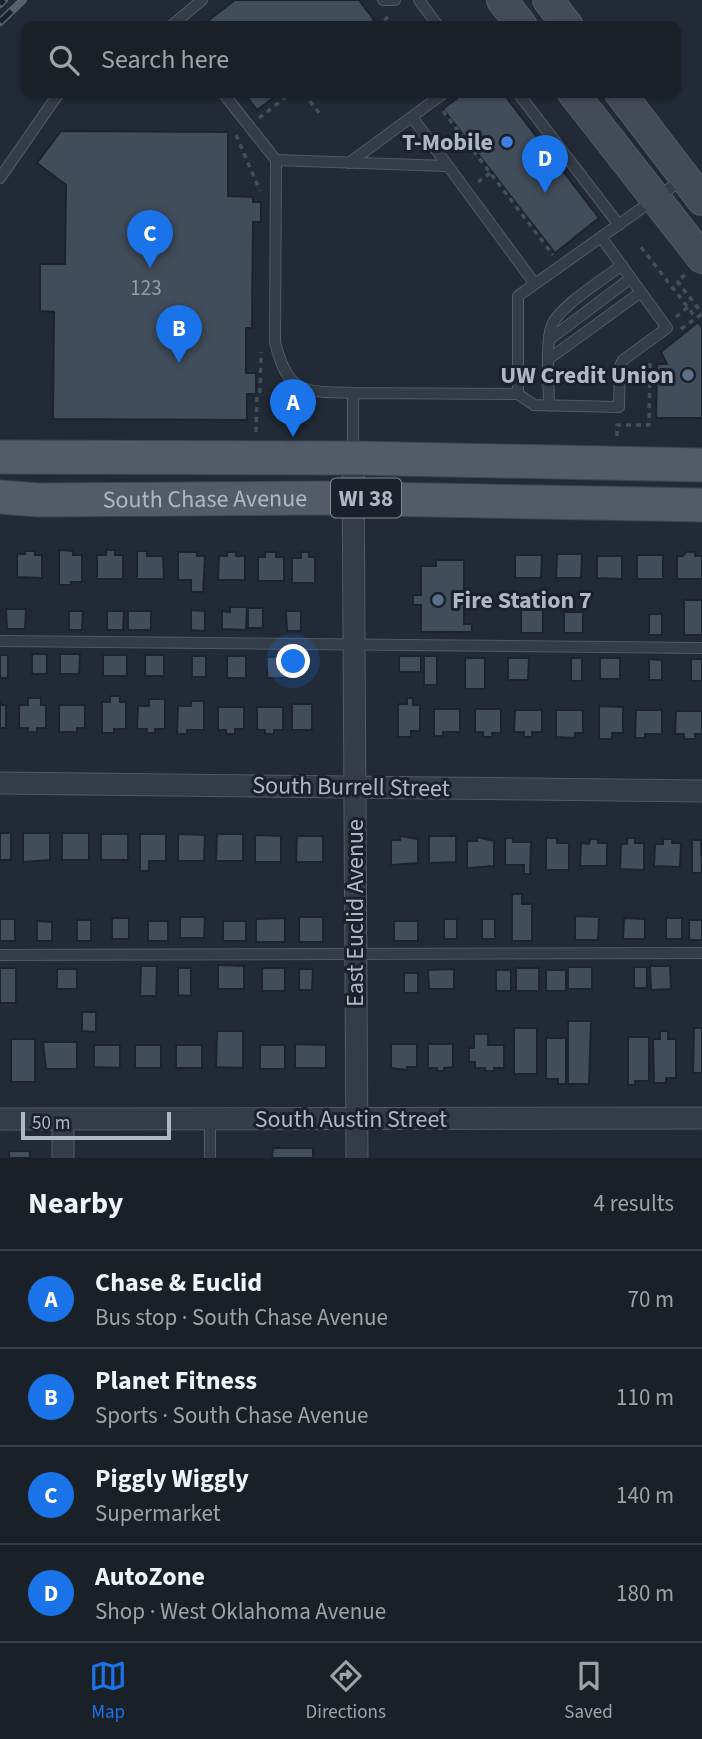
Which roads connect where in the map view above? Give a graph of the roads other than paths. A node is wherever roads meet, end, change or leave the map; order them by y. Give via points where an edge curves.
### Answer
1 (202, 0) edge
2 (383, 0) edge
3 (395, 0) edge
4 (419, 0) edge
5 (502, 0) edge
6 (548, 16) edge
7 (176, 21) edge
8 (434, 21) edge
9 (55, 98) edge
10 (227, 98) edge
11 (436, 98) edge
12 (523, 98) edge
13 (577, 98) edge
14 (624, 98) edge
15 (412, 117) junction
16 (276, 160) junction
17 (349, 163) junction
18 (447, 166) junction
19 (0, 177) edge
20 (694, 189) edge
21 (655, 199) junction
22 (619, 225) junction
23 (601, 237) junction
24 (622, 265) junction
25 (694, 266) edge
26 (631, 278) junction
27 (535, 284) junction
28 (641, 292) junction
29 (550, 339) junction
30 (550, 358) junction
31 (353, 393) junction
32 (518, 394) junction
33 (549, 406) junction
34 (0, 457) edge
35 (353, 458) junction
36 (458, 460) junction
37 (702, 465) edge
38 (0, 497) edge
39 (353, 498) junction
40 (458, 500) junction
41 (702, 505) edge
42 (0, 642) edge
43 (354, 645) junction
44 (702, 648) edge
45 (0, 783) edge
46 (355, 787) junction
47 (702, 791) edge
48 (702, 953) edge
49 (355, 955) junction
50 (0, 956) edge
51 (356, 1118) junction
52 (702, 1118) edge
53 (0, 1119) edge
54 (63, 1119) junction
55 (210, 1119) junction
56 (63, 1158) edge
57 (210, 1158) edge
58 (357, 1158) edge

1 - 7 lane
2 - 3 lane
4 - 8 lane
5 - 6 main road
9 - 19 lane
10 - 16 lane
11 - 15 lane
12 - 22 lane
13 - 21 main road
14 - 20 main road
15 - 17 lane
15 - 18 lane
16 - 17 lane
16 - 31 lane via 275,342 280,362 293,383 306,391
17 - 18 lane
18 - 27 lane
20 - 21 lane
21 - 22 lane
21 - 25 main road
22 - 23 lane
23 - 24 lane
23 - 27 lane
24 - 26 lane
24 - 29 lane via 561,312
26 - 28 lane
26 - 29 lane
27 - 32 lane via 518,296
28 - 30 lane
28 - 33 lane via 667,328 623,359 619,407
29 - 30 lane
30 - 33 lane
31 - 32 lane
31 - 35 lane
32 - 33 lane via 534,405
34 - 35 main road, South Chase Avenue / WI 38
35 - 36 main road, South Chase Avenue / WI 38
35 - 39 street, East Euclid Avenue
36 - 37 main road, South Chase Avenue / WI 38
36 - 40 main road
38 - 39 main road, South Chase Avenue / WI 38
39 - 40 main road, South Chase Avenue / WI 38
39 - 43 street, East Euclid Avenue
40 - 41 main road, South Chase Avenue / WI 38
42 - 43 lane
43 - 44 lane
43 - 46 street, East Euclid Avenue
45 - 46 street, South Burrell Street
46 - 47 street, South Burrell Street
46 - 49 street, East Euclid Avenue
48 - 49 lane
49 - 50 lane
49 - 51 street, East Euclid Avenue
51 - 52 street, South Austin Street
51 - 55 street, South Austin Street
51 - 58 street, East Euclid Avenue
53 - 54 street, South Austin Street
54 - 55 street, South Austin Street
54 - 56 street
55 - 57 lane

